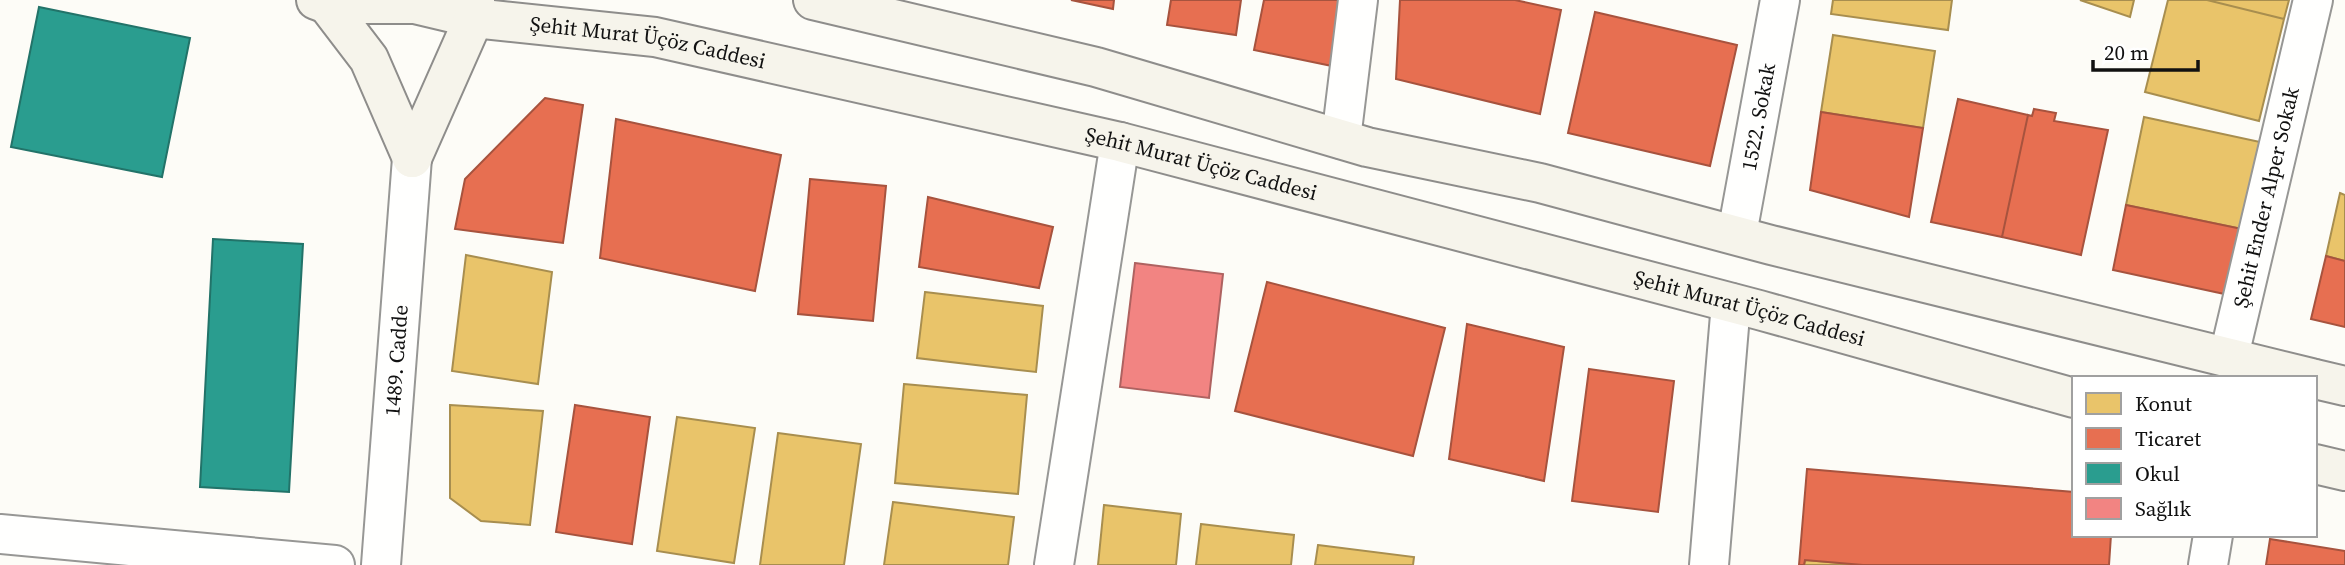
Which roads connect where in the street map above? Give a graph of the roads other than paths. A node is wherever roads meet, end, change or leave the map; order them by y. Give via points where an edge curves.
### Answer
1 (813, 0) edge
2 (1358, 0) edge
3 (1780, 0) edge
4 (2313, 0) edge
5 (323, 1) edge
6 (475, 9) edge
7 (1342, 139) junction
8 (1120, 142) junction
9 (412, 158) junction
10 (1737, 234) junction
11 (1731, 303) junction
12 (2229, 356) junction
13 (2305, 376) edge
14 (2317, 379) edge
15 (2345, 386) edge
16 (2072, 397) edge
17 (2317, 464) edge
18 (2345, 471) edge
19 (0, 534) edge
20 (2213, 537) edge
21 (335, 565) edge
22 (381, 565) edge
23 (1054, 565) edge
24 (1709, 565) edge
25 (2208, 565) edge

1 - 7 main road via 1096,67
2 - 7 street
3 - 10 street, 1522. Sokak
4 - 12 street, Şehit Ender Alper Sokak
5 - 6 main road, Şehit Murat Üçöz Caddesi
5 - 9 main road via 369,59
6 - 8 main road, Şehit Murat Üçöz Caddesi via 654,37
6 - 9 main road
7 - 10 main road via 1540,183
8 - 11 main road, Şehit Murat Üçöz Caddesi
8 - 23 street
9 - 22 street, 1489. Cadde
10 - 12 main road
11 - 16 main road, Şehit Murat Üçöz Caddesi
11 - 24 street
12 - 13 main road
14 - 15 main road
17 - 18 main road
19 - 21 street
20 - 25 street

